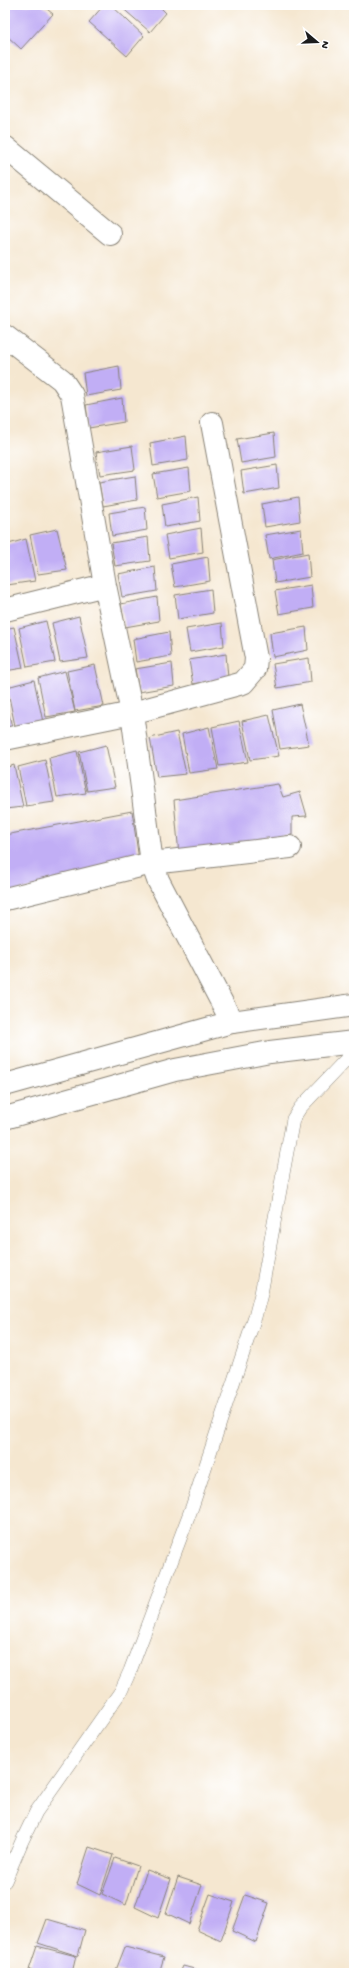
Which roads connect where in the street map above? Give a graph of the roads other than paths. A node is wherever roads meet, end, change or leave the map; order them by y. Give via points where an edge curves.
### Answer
1 (5, 147) edge
2 (110, 234) dead end
3 (6, 340) edge
4 (212, 423) dead end
5 (104, 585) junction
6 (5, 610) edge
7 (132, 713) junction
8 (5, 740) edge
9 (290, 847) dead end
10 (152, 863) junction
11 (5, 899) edge
12 (354, 1005) edge
13 (232, 1022) junction
14 (354, 1042) edge
15 (354, 1051) edge
16 (5, 1085) edge
17 (5, 1118) edge
18 (5, 1881) edge

1 - 2 street
3 - 5 street via 62,380 72,395
4 - 7 street via 256,658 255,669 243,684
5 - 6 street
5 - 7 street
7 - 8 street
7 - 10 street
9 - 10 street
10 - 11 street
10 - 13 street via 158,880
12 - 13 street
13 - 16 street
14 - 17 street via 270,1052 175,1070
15 - 18 lane via 292,1119 255,1317 192,1507 130,1671 121,1691 36,1812

